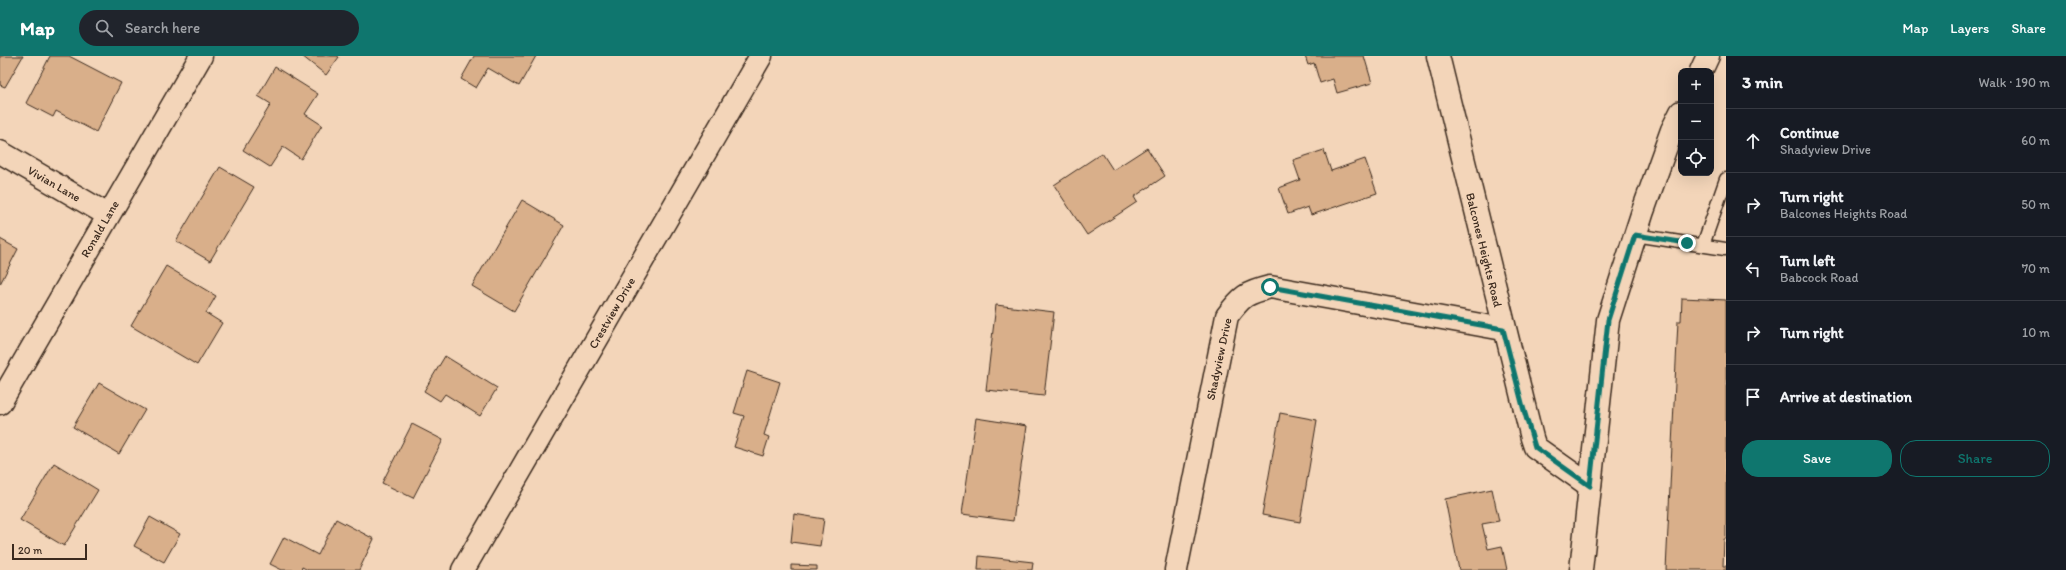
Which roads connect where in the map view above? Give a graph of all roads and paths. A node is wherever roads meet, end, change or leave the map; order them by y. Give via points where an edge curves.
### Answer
1 (201, 56) edge
2 (1438, 56) edge
3 (1708, 56) edge
4 (757, 57) edge
5 (1702, 68) edge
6 (1678, 118) edge
7 (0, 152) edge
8 (1726, 179) edge
9 (108, 215) junction
10 (1635, 235) junction
11 (1703, 245) junction
12 (1725, 249) dead end
13 (1503, 329) junction
14 (0, 403) edge
15 (1590, 486) junction
16 (463, 570) edge
17 (1176, 570) edge
18 (1581, 570) edge

1 - 9 street, Ronald Lane
2 - 13 street, Balcones Heights Road
3 - 5 street
4 - 16 street, Crestview Drive
6 - 10 street
7 - 9 street, Vivian Lane
8 - 11 lane
9 - 14 street, Ronald Lane
10 - 11 lane
10 - 15 street via 1608,320
11 - 12 lane
13 - 15 street, Balcones Heights Road via 1535,447
13 - 17 street, Shadyview Drive via 1270,287 1248,293 1227,316
15 - 18 street

